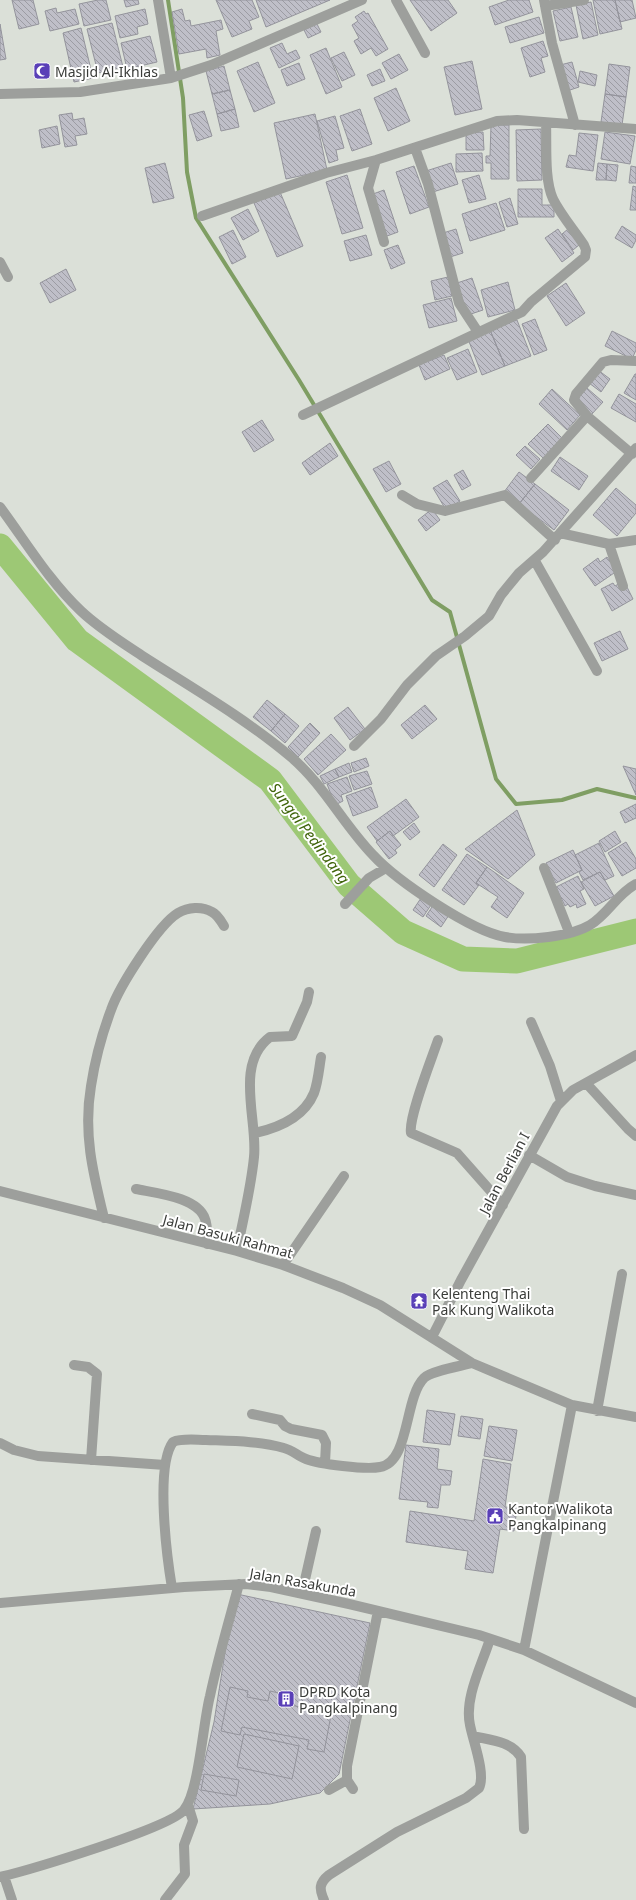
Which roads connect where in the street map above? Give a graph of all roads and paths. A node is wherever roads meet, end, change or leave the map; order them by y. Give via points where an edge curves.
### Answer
1 (158, 0) edge
2 (362, 0) edge
3 (396, 0) edge
4 (584, 0) edge
5 (545, 3) edge
6 (425, 53) dead end
7 (171, 78) junction
8 (0, 94) edge
9 (546, 123) junction
10 (575, 125) junction
11 (636, 128) edge
12 (415, 148) junction
13 (376, 160) junction
14 (202, 216) dead end
15 (384, 242) dead end
16 (0, 262) edge
17 (8, 277) dead end
18 (478, 332) junction
19 (636, 361) edge
20 (303, 414) dead end
21 (587, 416) junction
22 (634, 451) edge
23 (531, 478) dead end
24 (402, 495) dead end
25 (0, 507) edge
26 (557, 537) junction
27 (636, 540) edge
28 (609, 544) junction
29 (535, 561) junction
30 (623, 586) dead end
31 (596, 671) dead end
32 (354, 746) dead end
33 (386, 868) junction
34 (544, 868) dead end
35 (636, 884) edge
36 (345, 904) dead end
37 (224, 926) dead end
38 (569, 932) junction
39 (309, 992) dead end
40 (531, 1022) dead end
41 (438, 1040) dead end
42 (636, 1055) edge
43 (322, 1057) dead end
44 (586, 1084) junction
45 (561, 1101) junction
46 (255, 1133) junction
47 (636, 1136) edge
48 (530, 1156) junction
49 (344, 1176) dead end
50 (136, 1189) dead end
51 (0, 1191) edge
52 (636, 1195) edge
53 (504, 1205) junction
54 (104, 1218) junction
55 (207, 1244) junction
56 (237, 1250) junction
57 (283, 1265) junction
58 (622, 1274) dead end
59 (432, 1337) junction
60 (472, 1362) junction
61 (74, 1366) dead end
62 (572, 1405) junction
63 (597, 1411) junction
64 (252, 1414) dead end
65 (636, 1417) edge
66 (0, 1443) edge
67 (91, 1460) junction
68 (326, 1463) junction
69 (165, 1465) junction
70 (316, 1530) dead end
71 (239, 1584) junction
72 (172, 1588) junction
73 (302, 1593) junction
74 (0, 1604) edge
75 (378, 1611) junction
76 (490, 1639) junction
77 (524, 1650) junction
78 (636, 1703) edge
79 (473, 1736) junction
80 (347, 1780) junction
81 (353, 1789) dead end
82 (329, 1790) dead end
83 (188, 1806) junction
84 (524, 1829) dead end
85 (2, 1876) edge
86 (12, 1900) edge
87 (164, 1900) edge
88 (324, 1900) edge

1 - 7 street
2 - 7 street via 211,65
3 - 6 street
4 - 5 street
5 - 10 street via 552,43
7 - 8 street via 80,92
9 - 10 street
9 - 12 street via 497,121
9 - 18 street via 551,194 584,245 585,257 522,312
10 - 11 street
12 - 13 street
12 - 18 street via 428,184 459,303
13 - 14 street via 326,173
13 - 15 street via 368,188
16 - 17 street
18 - 20 street
19 - 21 street via 611,360 599,366 574,397 575,403
21 - 22 street
21 - 23 street
22 - 26 street
24 - 26 street via 417,504 445,511 505,495
25 - 33 street via 50,579 82,612 113,636 246,723 290,757 305,770
26 - 28 street
26 - 29 street
27 - 28 street
28 - 30 street
29 - 31 street
29 - 32 street via 519,573 501,595 489,616 429,663
33 - 36 street via 369,878
33 - 38 street via 456,915 496,935 531,939
34 - 38 street
35 - 38 street via 590,925
37 - 54 street via 214,912 203,908 185,910 168,920 141,955 112,1009 97,1058 88,1117 89,1148
39 - 46 street via 292,1036 270,1037 260,1048 253,1064 249,1090
40 - 45 street via 550,1066
41 - 53 street via 418,1096 411,1133 457,1153
42 - 44 street, Jalan Berlian I
43 - 46 street via 311,1100 285,1124
44 - 45 street, Jalan Berlian I via 573,1090
44 - 47 street
45 - 48 street, Jalan Berlian I
46 - 56 street via 252,1176
48 - 52 street via 567,1177
48 - 53 street, Jalan Berlian I
49 - 57 street
50 - 55 street via 183,1199 199,1210 206,1221
51 - 54 street, Jalan Basuki Rahmat
53 - 59 street, Jalan Berlian I
54 - 55 street, Jalan Basuki Rahmat
55 - 56 street, Jalan Basuki Rahmat
56 - 57 street, Jalan Basuki Rahmat
57 - 59 street, Jalan Basuki Rahmat via 380,1305
58 - 63 street
59 - 60 street, Jalan Basuki Rahmat
60 - 62 street, Jalan Basuki Rahmat
60 - 68 street via 424,1378 411,1404 403,1440 390,1464 379,1468
61 - 67 street via 88,1367 97,1374
62 - 63 street, Jalan Basuki Rahmat
62 - 77 street
63 - 65 street, Jalan Basuki Rahmat
64 - 68 street via 280,1420 291,1429 322,1435 326,1443
66 - 67 street via 14,1450 38,1456
67 - 69 street
68 - 69 street via 305,1459 285,1448 266,1444 180,1440 172,1444
69 - 72 street via 164,1526
70 - 73 street
71 - 72 street, Jalan Rasakunda
71 - 73 street, Jalan Rasakunda
71 - 83 street via 209,1697
72 - 74 street, Jalan Rasakunda
73 - 75 street, Jalan Rasakunda
75 - 76 street, Jalan Rasakunda
75 - 80 street via 347,1766
76 - 77 street, Jalan Rasakunda
76 - 79 street via 470,1704
77 - 78 street, Jalan Rasakunda
79 - 84 street via 511,1746 521,1757
79 - 88 street via 481,1775 479,1788 466,1798 397,1832 329,1875 320,1886
80 - 81 street
80 - 82 street
83 - 85 street via 180,1815 153,1827
83 - 87 street via 193,1821 184,1845 185,1874
85 - 86 street

